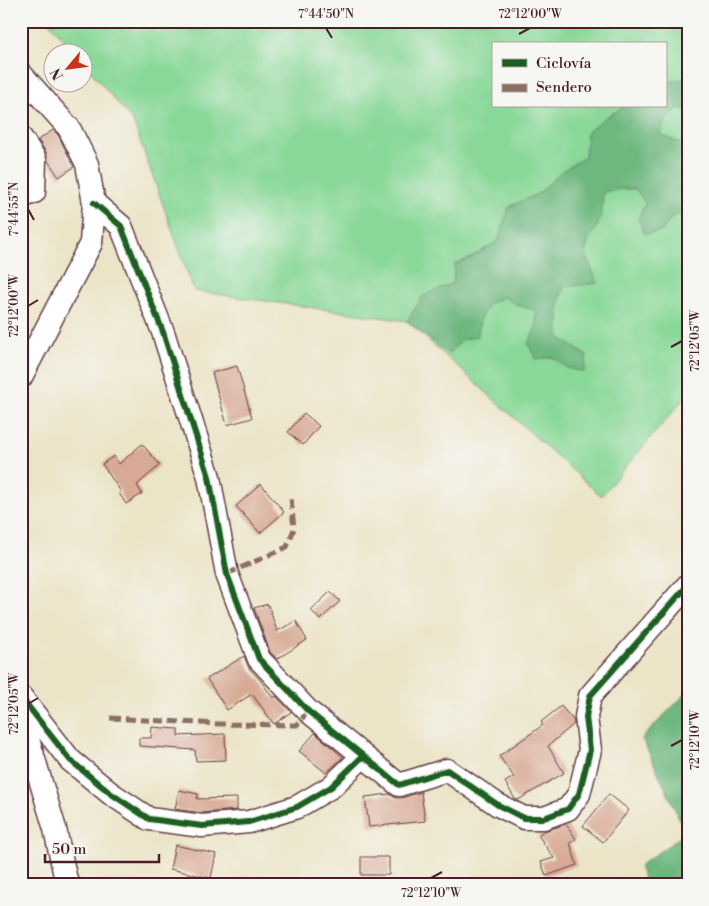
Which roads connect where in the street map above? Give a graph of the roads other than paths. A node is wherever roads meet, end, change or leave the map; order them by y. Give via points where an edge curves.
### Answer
1 (21, 74) edge
2 (21, 138) edge
3 (21, 197) edge
4 (94, 203) junction
5 (21, 377) edge
6 (688, 585) edge
7 (21, 697) edge
8 (21, 716) edge
9 (363, 756) junction
10 (68, 885) edge

1 - 4 street via 68,128 87,164
2 - 3 street via 35,159 34,192
4 - 5 street via 91,243
4 - 9 street via 121,226 163,332 209,477 227,574 259,660 308,711
6 - 9 street via 590,696 586,717 590,750 579,794 568,809 544,818 524,818 498,805 447,770 399,785
7 - 9 street via 70,760 110,793 149,819 202,826 249,822 296,806 332,787
8 - 10 street

